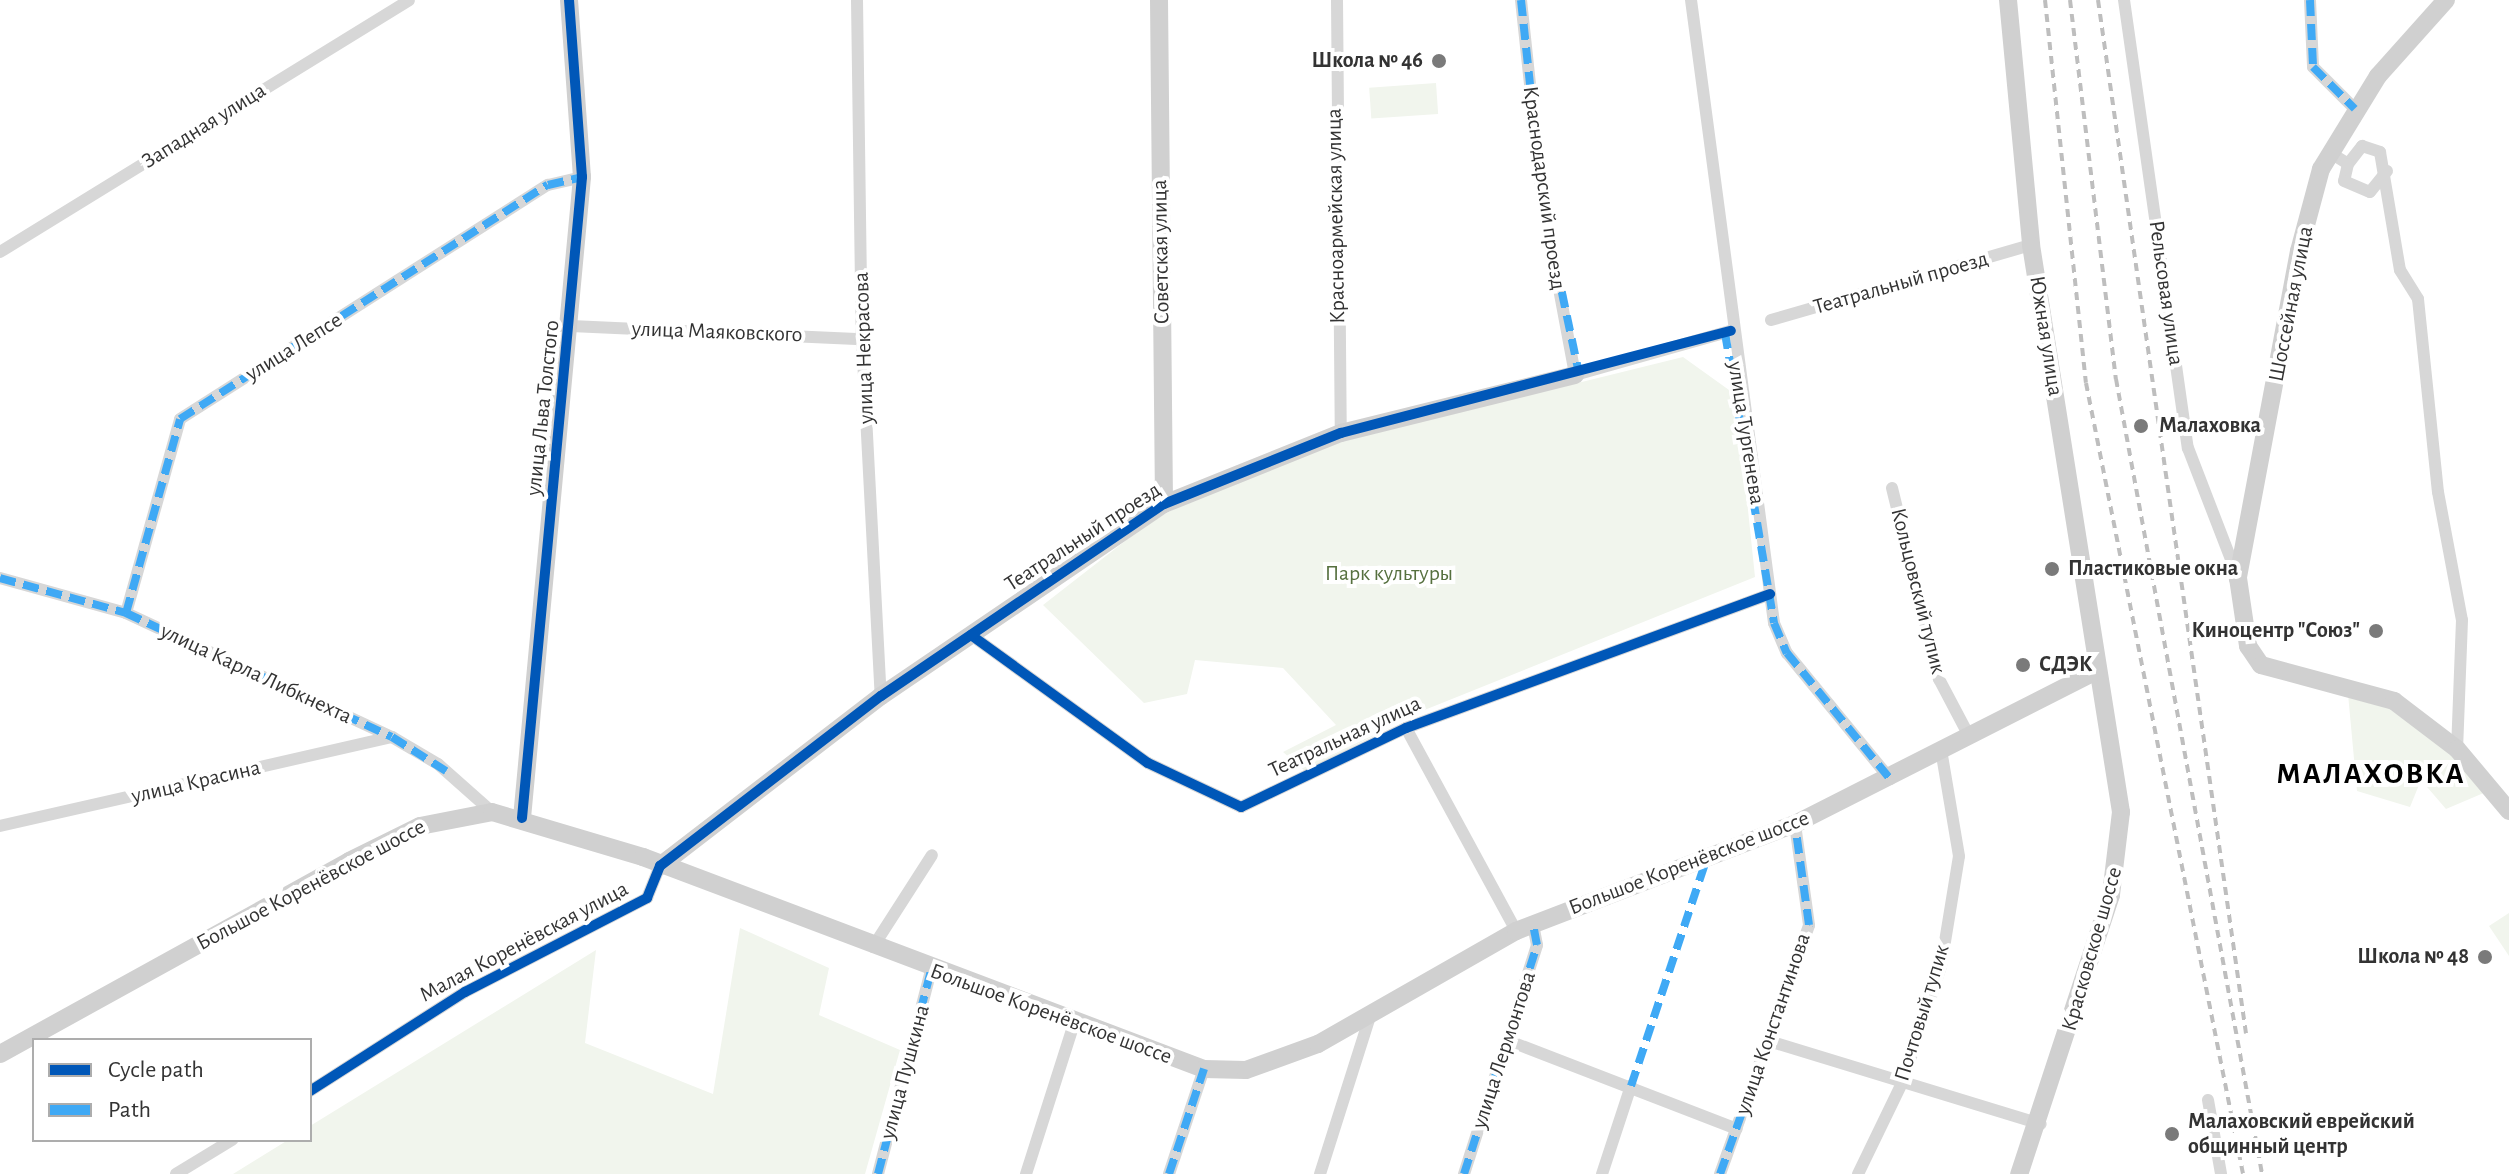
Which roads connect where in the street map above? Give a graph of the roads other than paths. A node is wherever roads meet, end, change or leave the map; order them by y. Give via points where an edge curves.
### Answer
1 (409, 0) edge
2 (569, 0) edge
3 (857, 0) edge
4 (1159, 0) edge
5 (1337, 0) edge
6 (1521, 0) edge
7 (1691, 0) edge
8 (2008, 0) edge
9 (2124, 0) edge
10 (2310, 0) edge
11 (2446, 0) edge
12 (2355, 109) junction
13 (2329, 152) junction
14 (2348, 164) junction
15 (2387, 171) junction
16 (582, 177) junction
17 (2031, 245) junction
18 (0, 252) edge
19 (1771, 320) dead end
20 (571, 326) junction
21 (1731, 331) junction
22 (862, 339) junction
23 (1575, 375) junction
24 (1341, 433) junction
25 (1892, 488) dead end
26 (1164, 504) junction
27 (0, 578) edge
28 (2238, 578) junction
29 (1770, 594) junction
30 (126, 613) junction
31 (971, 635) junction
32 (2096, 671) junction
33 (881, 696) junction
34 (1406, 728) junction
35 (1969, 736) junction
36 (392, 737) junction
37 (2457, 749) junction
38 (1941, 750) junction
39 (1890, 779) junction
40 (2509, 811) edge
41 (492, 812) junction
42 (522, 818) junction
43 (1795, 824) junction
44 (0, 826) edge
45 (932, 855) dead end
46 (660, 866) junction
47 (1525, 928) junction
48 (873, 947) junction
49 (931, 970) junction
50 (1371, 1012) junction
51 (1074, 1024) junction
52 (1509, 1041) junction
53 (1769, 1041) junction
54 (0, 1054) edge
55 (1204, 1069) junction
56 (1903, 1081) junction
57 (1631, 1086) junction
58 (312, 1090) edge
59 (2208, 1100) dead end
60 (2041, 1124) junction
61 (1737, 1129) junction
62 (229, 1142) edge
63 (176, 1174) edge
64 (878, 1174) edge
65 (1026, 1174) edge
66 (1169, 1174) edge
67 (1320, 1174) edge
68 (1464, 1174) edge
69 (1602, 1174) edge
70 (1720, 1174) edge
71 (1858, 1174) edge
72 (2019, 1174) edge
73 (2221, 1174) edge

1 - 18 street, Западная улица
2 - 16 main road, улица Льва Толстого
3 - 22 street, улица Некрасова
4 - 26 main road, Советская улица
5 - 24 street, Красноармейская улица
6 - 23 street, Краснодарский проезд via 1542,198
7 - 21 street, улица Тургенева
8 - 17 main road, Южная улица
9 - 28 street, Рельсовая улица via 2188,448
10 - 12 street via 2313,67
11 - 12 main road, Шоссейная улица
12 - 13 main road, Шоссейная улица
13 - 14 street
13 - 28 main road, Шоссейная улица via 2299,251
14 - 15 street via 2356,149 2370,146
14 - 15 street via 2344,181 2370,192
15 - 37 street via 2400,270 2418,299 2438,492 2462,620
16 - 20 main road, улица Льва Толстого
16 - 30 street, улица Лепсе via 548,185 180,419
17 - 19 street, Театральный проезд
17 - 32 main road, Южная улица
20 - 22 street, улица Маяковского
20 - 42 main road, улица Льва Толстого
21 - 23 street, Театральный проезд
21 - 29 street, улица Тургенева
22 - 33 street, улица Некрасова
23 - 24 main road, Театральный проезд
24 - 26 main road, Театральный проезд
25 - 35 street, Кольцовский тупик via 1939,679
26 - 31 main road, Театральный проезд
27 - 30 street, улица Карла Либкнехта
28 - 37 main road, Шоссейная улица via 2248,646 2261,665 2377,692
29 - 34 street, Театральная улица
29 - 39 street, улица Тургенева via 1787,653
30 - 36 street, улица Карла Либкнехта
31 - 33 main road, Театральный проезд
31 - 34 street, Театральная улица via 1148,763 1222,804 1241,807
32 - 35 main road, Большое Коренёвское шоссе
32 - 60 main road, Красковское шоссе via 2118,787 2119,851
33 - 46 main road, Театральный проезд
34 - 47 street
35 - 38 main road, Большое Коренёвское шоссе
36 - 41 street, улица Карла Либкнехта via 438,764
36 - 44 street, улица Красина
37 - 40 main road, Шоссейная улица
38 - 39 main road, Большое Коренёвское шоссе
38 - 56 street, Почтовый тупик via 1959,856 1941,966
39 - 43 main road, Большое Коренёвское шоссе
41 - 42 main road, Большое Коренёвское шоссе
41 - 54 main road, Большое Коренёвское шоссе via 406,833
42 - 46 main road, Большое Коренёвское шоссе
43 - 47 main road, Большое Коренёвское шоссе
43 - 53 street, улица Константинова via 1809,925
45 - 48 street
46 - 48 main road, Большое Коренёвское шоссе
46 - 58 street, Малая Коренёвская улица via 647,898 465,992
47 - 50 main road, Большое Коренёвское шоссе
47 - 52 street, улица Лермонтова via 1537,945
48 - 49 main road, Большое Коренёвское шоссе
49 - 51 main road, Большое Коренёвское шоссе
49 - 64 street, улица Пушкина
50 - 55 main road, Большое Коренёвское шоссе via 1266,1065
50 - 67 street
51 - 55 main road, Большое Коренёвское шоссе
51 - 65 street
52 - 57 street
52 - 68 street, улица Лермонтова
53 - 56 street
53 - 61 street, улица Константинова
55 - 66 street
56 - 60 street
56 - 71 street, Почтовый тупик
57 - 61 street
57 - 69 street
59 - 73 street
60 - 72 main road, Красковское шоссе
61 - 70 street, улица Константинова
62 - 63 street

